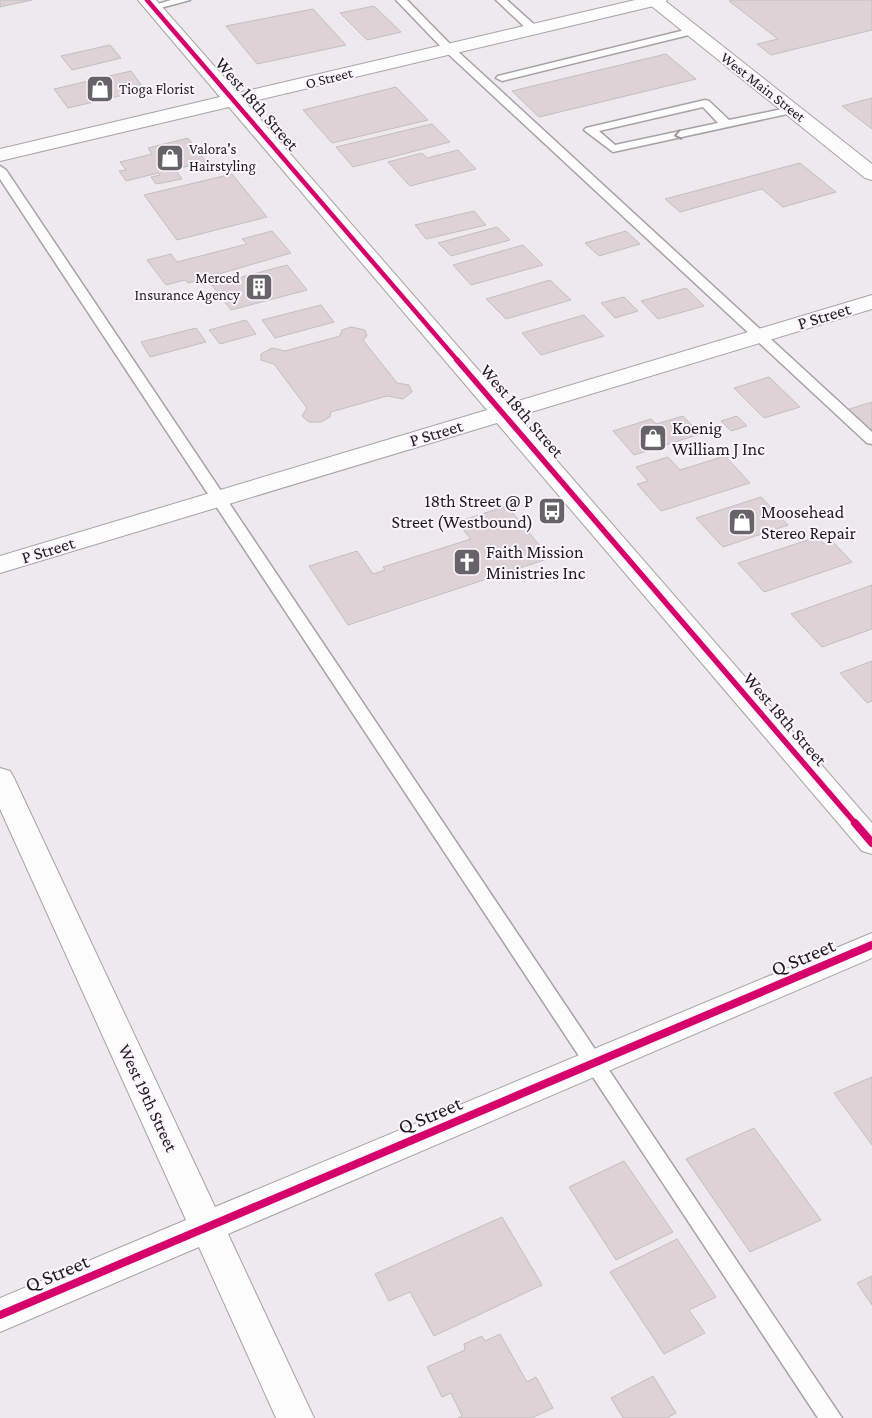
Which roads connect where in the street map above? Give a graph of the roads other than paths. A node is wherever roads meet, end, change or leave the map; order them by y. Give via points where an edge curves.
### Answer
1 (185, 0) edge
2 (401, 0) edge
3 (501, 0) edge
4 (655, 0) edge
5 (150, 4) edge
6 (533, 29) junction
7 (693, 31) junction
8 (449, 49) junction
9 (502, 78) dead end
10 (234, 101) junction
11 (792, 110) junction
12 (726, 124) junction
13 (0, 155) edge
14 (0, 170) edge
15 (872, 174) edge
16 (872, 302) edge
17 (759, 336) junction
18 (504, 413) junction
19 (872, 440) edge
20 (218, 498) junction
21 (0, 564) edge
22 (0, 778) edge
23 (872, 844) edge
24 (872, 945) edge
25 (594, 1063) junction
26 (207, 1227) junction
27 (0, 1315) edge
28 (295, 1418) edge
29 (831, 1418) edge

1 - 5 lane
2 - 8 lane
3 - 6 lane
4 - 6 street, O Street
4 - 7 street, West Main Street
5 - 10 street, West 18th Street
6 - 8 street, O Street
7 - 9 lane
7 - 11 street, West Main Street
8 - 10 street, O Street
8 - 17 lane
10 - 13 street, O Street
10 - 18 street, West 18th Street
11 - 12 lane
11 - 15 street, West Main Street
12 -> 12 lane via 613,149 590,130 706,103
14 - 20 lane
16 - 17 street, P Street
17 - 18 street, P Street
17 - 19 lane
18 - 20 street, P Street
18 - 23 street, West 18th Street
20 - 21 street, P Street
20 - 25 lane
22 - 26 street, West 19th Street
24 - 25 street, Q Street
25 - 26 street, Q Street
25 - 29 lane
26 - 27 street, Q Street
26 - 28 street, West 19th Street

